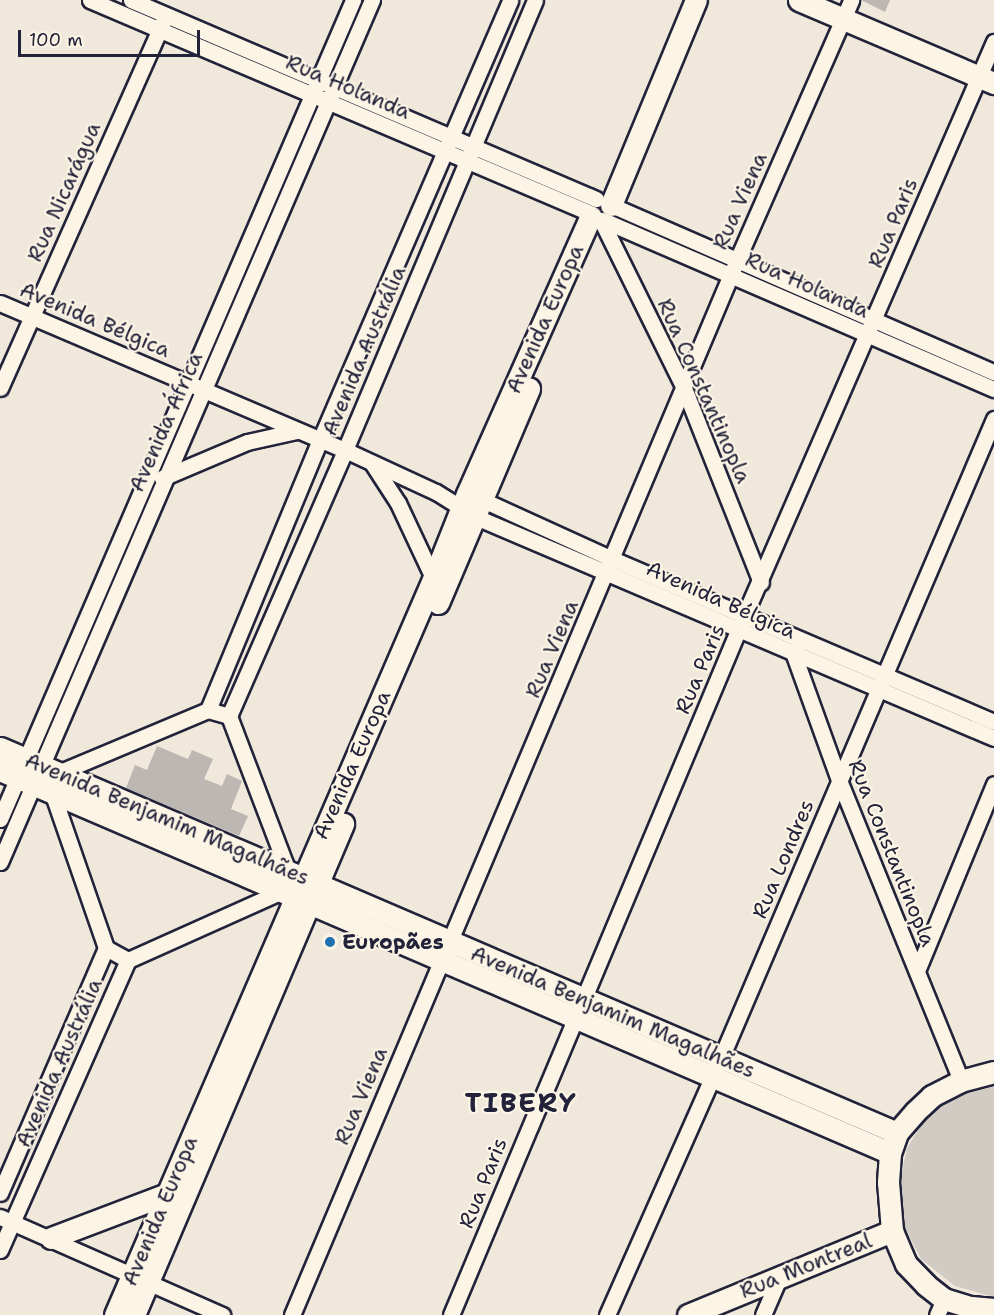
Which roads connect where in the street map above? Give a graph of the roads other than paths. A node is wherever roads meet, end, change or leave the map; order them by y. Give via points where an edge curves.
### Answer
1 (90, 0) edge
2 (353, 0) edge
3 (372, 0) edge
4 (510, 0) edge
5 (535, 0) edge
6 (680, 0) edge
7 (696, 0) edge
8 (799, 0) edge
9 (128, 5) edge
10 (844, 6) edge
11 (166, 15) junction
12 (160, 29) junction
13 (994, 42) edge
14 (988, 74) edge
15 (477, 75) junction
16 (499, 82) junction
17 (316, 88) junction
18 (332, 94) junction
19 (448, 144) junction
20 (469, 153) junction
21 (600, 211) junction
22 (734, 267) junction
23 (0, 303) edge
24 (31, 316) junction
25 (871, 328) junction
26 (994, 372) edge
27 (188, 382) junction
28 (0, 388) edge
29 (684, 388) junction
30 (994, 389) edge
31 (204, 390) junction
32 (994, 418) edge
33 (297, 431) junction
34 (320, 440) junction
35 (345, 450) junction
36 (372, 463) junction
37 (165, 477) junction
38 (143, 487) junction
39 (472, 505) junction
40 (610, 566) junction
41 (104, 575) junction
42 (434, 577) junction
43 (120, 582) junction
44 (760, 582) junction
45 (440, 599) junction
46 (743, 622) junction
47 (800, 639) junction
48 (794, 655) junction
49 (881, 682) junction
50 (208, 710) junction
51 (229, 716) junction
52 (994, 722) edge
53 (994, 738) edge
54 (0, 748) edge
55 (32, 774) edge
56 (839, 780) junction
57 (994, 784) edge
58 (0, 819) edge
59 (0, 862) edge
60 (299, 887) junction
61 (106, 948) junction
62 (445, 952) junction
63 (128, 960) junction
64 (917, 971) junction
65 (578, 1007) junction
66 (721, 1058) junction
67 (994, 1072) edge
68 (712, 1078) junction
69 (961, 1081) junction
70 (897, 1132) junction
71 (890, 1154) junction
72 (0, 1192) edge
73 (167, 1194) junction
74 (6, 1219) edge
75 (892, 1231) junction
76 (51, 1238) junction
77 (0, 1250) edge
78 (779, 1278) junction
79 (140, 1279) junction
80 (941, 1307) edge
81 (994, 1309) edge
82 (969, 1311) edge
83 (115, 1315) edge
84 (134, 1315) edge
85 (222, 1315) edge
86 (292, 1315) edge
87 (451, 1315) edge
88 (607, 1315) edge
89 (688, 1315) edge
90 (763, 1315) edge

1 - 9 street, Rua Holanda
2 - 17 street, Avenida África
3 - 18 street, Avenida África
4 - 15 street, Avenida Austrália
5 - 16 street, Avenida Austrália
6 - 21 main road, Avenida Europa
7 - 21 main road, Avenida Europa
8 - 10 main road
9 - 11 street, Rua Holanda
9 - 12 street, Rua Holanda
10 - 14 main road
10 - 22 street, Rua Viena
11 - 12 street, Rua Nicarágua
11 - 17 street, Rua Holanda
12 - 17 street, Rua Holanda
12 - 24 street, Rua Nicarágua
13 - 14 street, Rua Paris
14 - 25 street, Rua Paris
15 - 16 street
15 - 19 street, Avenida Austrália
16 - 20 street, Avenida Austrália
17 - 18 street, Rua Holanda
17 - 27 street, Avenida África
18 - 19 street, Rua Holanda
18 - 31 street, Avenida África
19 - 20 street, Rua Holanda
19 - 34 street, Avenida Austrália
20 - 21 street, Rua Holanda
20 - 35 street, Avenida Austrália
21 - 22 street, Rua Holanda
21 - 29 street, Rua Constantinopla
21 - 39 main road, Avenida Europa
22 - 25 street, Rua Holanda
22 - 29 street, Rua Viena
23 - 24 street, Avenida Bélgica
24 - 27 street, Avenida Bélgica
24 - 28 street, Rua Nicarágua
25 - 26 street, Rua Holanda
25 - 30 street, Rua Holanda
25 - 44 street, Rua Paris
27 - 31 street, Avenida Bélgica
27 - 38 street, Avenida África
29 - 40 street, Rua Viena
29 - 44 street, Rua Constantinopla
31 - 33 street, Avenida Bélgica
31 - 37 street, Avenida África
32 - 49 street, Rua Londres
33 - 34 street, Avenida Bélgica
33 - 37 street via 247,442
34 - 35 street, Avenida Bélgica
34 - 50 street, Avenida Austrália
35 - 36 street, Avenida Bélgica
35 - 51 street, Avenida Austrália
36 - 39 street, Avenida Bélgica
36 - 42 street via 398,503
37 - 38 street
37 - 43 street, Avenida África
38 - 41 street, Avenida África
39 - 40 street, Avenida Bélgica
39 - 42 main road, Avenida Europa
39 - 45 main road, Avenida Europa
40 - 46 street, Avenida Bélgica
40 - 62 street, Rua Viena
41 - 43 street
41 - 55 street, Avenida África
42 - 45 street
42 - 60 main road, Avenida Europa
43 - 55 street, Avenida África
44 - 46 street, Rua Paris
45 - 60 main road, Avenida Europa
46 - 47 street, Avenida Bélgica
46 - 48 street, Avenida Bélgica
46 - 65 street, Rua Paris
47 - 48 street
47 - 49 street, Avenida Bélgica
48 - 49 street, Avenida Bélgica
48 - 56 street, Rua Constantinopla
49 - 52 street, Avenida Bélgica
49 - 53 street, Avenida Bélgica
49 - 56 street, Rua Londres
50 - 51 street
50 - 55 street
51 - 60 street
54 - 55 main road, Avenida Benjamim Magalhães
55 - 58 street, Avenida África
55 - 59 street, Avenida África
55 - 60 main road, Avenida Benjamim Magalhães
55 - 61 street
56 - 64 street, Rua Constantinopla
56 - 66 street, Rua Londres
57 - 64 street
60 - 62 main road, Avenida Benjamim Magalhães
60 - 63 street
60 - 73 main road, Avenida Europa
60 - 79 main road, Avenida Europa
61 - 63 street
61 - 72 street, Avenida Austrália
62 - 65 main road, Avenida Benjamim Magalhães
62 - 86 street, Rua Viena
63 - 74 street, Avenida Austrália
64 - 69 street, Rua Constantinopla
65 - 66 main road, Avenida Benjamim Magalhães
65 - 68 main road, Avenida Benjamim Magalhães
65 - 87 street, Rua Paris
66 - 68 street, Rua Londres
66 - 70 main road, Avenida Benjamim Magalhães
67 - 69 main road
68 - 71 main road, Avenida Benjamim Magalhães
68 - 88 street, Rua Londres
69 - 70 main road via 933,1096
70 - 71 main road
71 - 75 main road
73 - 76 main road
73 - 79 main road, Avenida Europa
74 - 76 street
74 - 77 street, Avenida Austrália
75 - 78 main road, Rua Montreal
75 - 80 main road via 906,1264
76 - 79 street
78 - 89 main road, Rua Montreal
78 - 90 street
79 - 83 main road, Avenida Europa
79 - 84 main road, Avenida Europa
79 - 85 street
80 - 82 main road
81 - 82 main road

